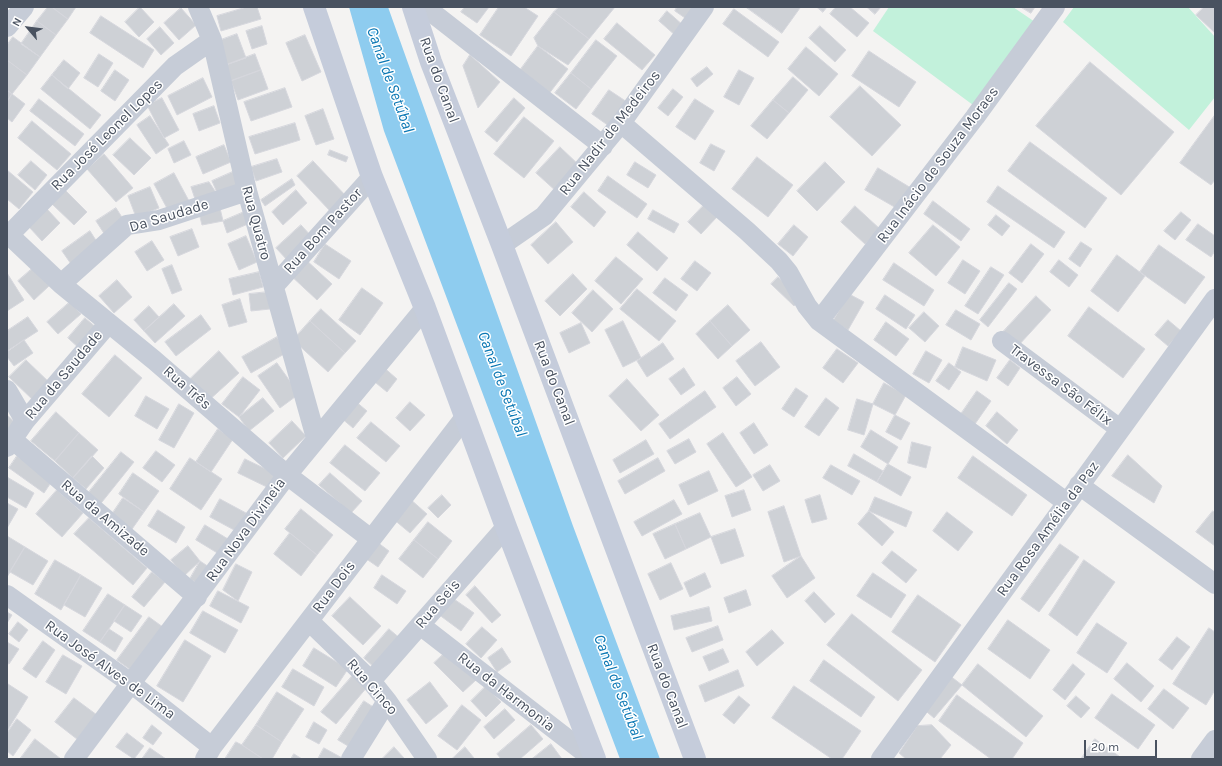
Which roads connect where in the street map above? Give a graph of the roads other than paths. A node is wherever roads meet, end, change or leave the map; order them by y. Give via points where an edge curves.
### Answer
1 (24, 7) edge
2 (198, 7) edge
3 (314, 7) edge
4 (413, 7) edge
5 (425, 7) edge
6 (704, 7) edge
7 (1055, 7) edge
8 (7, 27) edge
9 (212, 40) junction
10 (621, 123) junction
11 (603, 146) junction
12 (372, 177) junction
13 (247, 192) junction
14 (8, 235) edge
15 (502, 245) junction
16 (61, 284) junction
17 (274, 286) junction
18 (1213, 305) edge
19 (426, 308) junction
20 (819, 321) junction
21 (108, 324) junction
22 (1002, 341) dead end
23 (7, 390) edge
24 (465, 417) junction
25 (25, 422) junction
26 (1120, 429) junction
27 (316, 438) junction
28 (10, 443) edge
29 (287, 475) junction
30 (1079, 485) junction
31 (1066, 502) junction
32 (506, 527) junction
33 (371, 539) junction
34 (1215, 584) edge
35 (7, 595) edge
36 (197, 597) junction
37 (309, 621) junction
38 (420, 625) junction
39 (371, 681) junction
40 (132, 684) junction
41 (387, 700) junction
42 (1215, 740) edge
43 (209, 753) edge
44 (74, 759) edge
45 (351, 759) edge
46 (427, 759) edge
47 (594, 759) edge
48 (695, 759) edge
49 (881, 759) edge
50 (1201, 759) edge

1 - 8 street
2 - 9 street, Rua Quatro
3 - 12 street
4 - 15 street, Rua do Canal via 431,62
5 - 11 street
6 - 10 street, Rua Nadir de Medeiros
7 - 20 street, Rua Inácio de Souza Moraes via 975,117
9 - 13 street, Rua Quatro
9 - 14 street, Rua José Leonel Lopes via 175,66
10 - 11 street, Rua Nadir de Medeiros
10 - 20 street via 779,261
11 - 15 street, Rua Nadir de Medeiros via 544,216
12 - 17 street, Rua Bom Pastor
12 - 19 street
13 - 16 street, Da Saudade via 159,220 127,225
13 - 17 street, Rua Quatro
14 - 16 street, Rua Três
15 - 48 street, Rua do Canal
16 - 21 street, Rua Três
17 - 27 street, Rua Quatro
18 - 26 street, Rua Rosa Amélia da Paz
19 - 24 street
19 - 27 street, Rua Nova Divineia
20 - 31 street
21 - 25 street, Rua da Saudade
21 - 29 street, Rua Três via 154,360
22 - 26 street, Travessa São Félix
23 - 25 street
24 - 32 street
24 - 33 street, Rua Dois
25 - 28 street, Rua da Saudade
26 - 30 street, Rua Rosa Amélia da Paz
27 - 29 street, Rua Nova Divineia
28 - 36 street, Rua da Amizade
29 - 33 street, Rua Três
29 - 36 street, Rua Nova Divineia
30 - 31 street, Rua Rosa Amélia da Paz
30 - 34 street
31 - 49 street, Rua Rosa Amélia da Paz
32 - 38 street, Rua Seis
32 - 47 street
33 - 37 street, Rua Dois
35 - 40 street, Rua José Alves de Lima
36 - 40 street, Rua Nova Divineia
37 - 39 street, Rua Cinco
37 - 43 street, Rua Dois
38 - 39 street, Rua Seis
38 - 47 street, Rua da Harmonia
39 - 41 street, Rua Cinco
40 - 43 street, Rua José Alves de Lima
40 - 44 street, Rua Nova Divineia
41 - 45 street
41 - 46 street, Rua Cinco
42 - 50 street

